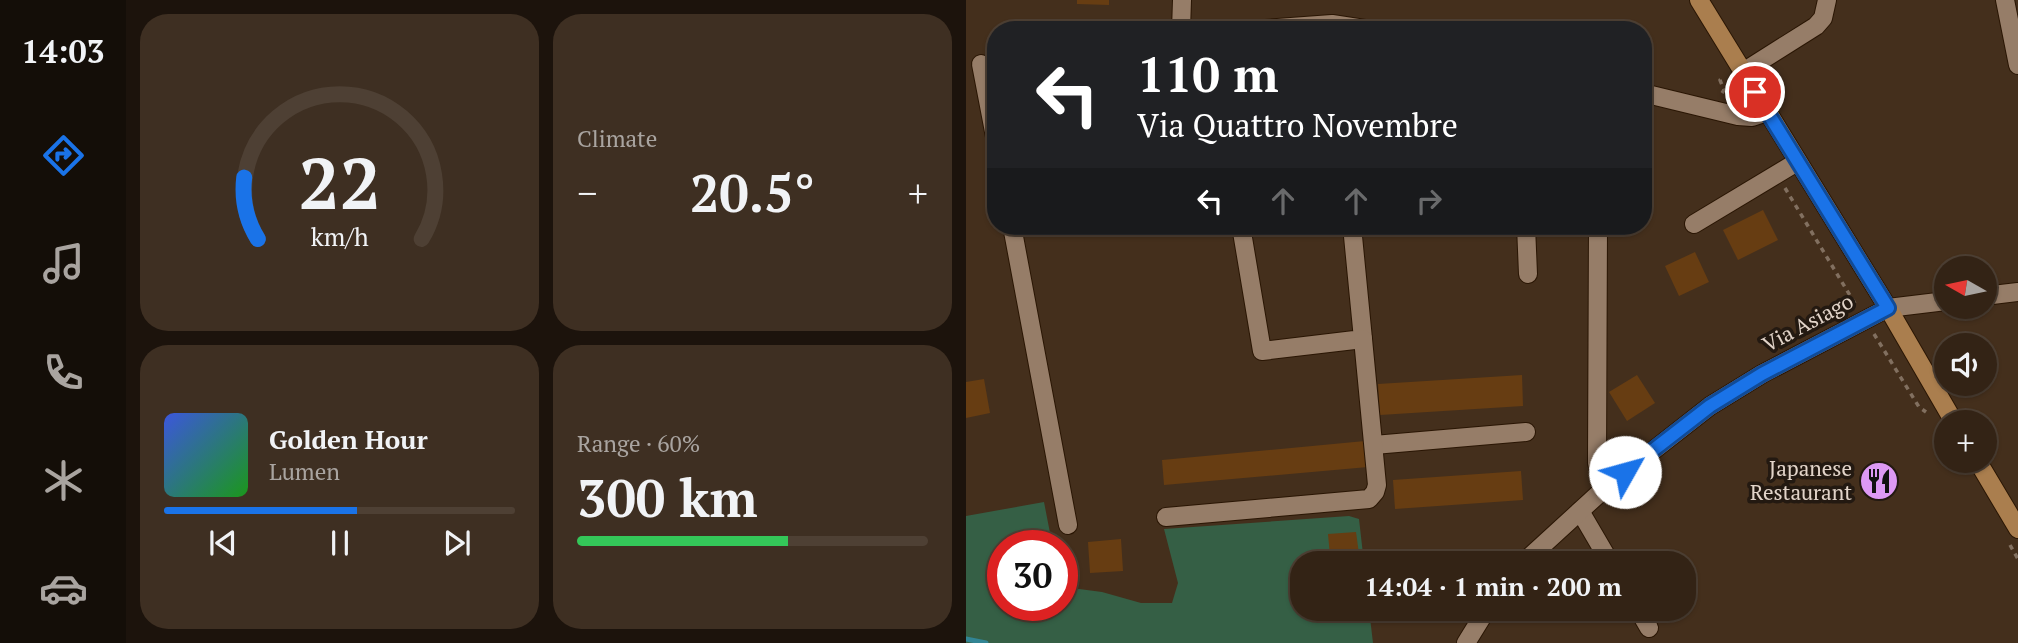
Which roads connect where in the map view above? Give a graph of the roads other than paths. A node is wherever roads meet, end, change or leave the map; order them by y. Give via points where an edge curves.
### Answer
1 (1182, 0) edge
2 (1699, 0) edge
3 (1827, 0) edge
4 (2005, 0) edge
5 (1181, 21) edge
6 (981, 65) edge
7 (2018, 65) edge
8 (1743, 72) junction
9 (1652, 95) edge
10 (987, 96) edge
11 (1767, 112) junction
12 (1797, 162) junction
13 (1694, 224) dead end
14 (1014, 235) edge
15 (1243, 235) edge
16 (1353, 235) edge
17 (1526, 235) edge
18 (1598, 235) edge
19 (1528, 274) dead end
20 (2018, 292) edge
21 (1997, 294) edge
22 (1934, 302) edge
23 (1888, 308) junction
24 (1363, 339) junction
25 (1947, 410) edge
26 (1526, 432) dead end
27 (1374, 445) junction
28 (1985, 473) edge
29 (1604, 488) junction
30 (1580, 511) junction
31 (1166, 517) dead end
32 (1069, 525) dead end
33 (2018, 529) edge
34 (1536, 551) edge
35 (1603, 551) edge
36 (1480, 621) edge
37 (1645, 621) edge
38 (1649, 628) dead end
39 (1466, 643) edge

1 - 5 street
2 - 8 main road
3 - 8 street via 1816,26
4 - 7 street
6 - 10 street
8 - 11 main road
9 - 11 street via 1738,116
11 - 12 main road
12 - 13 street
12 - 23 main road
14 - 32 street
15 - 24 street via 1262,351
16 - 24 street
17 - 19 street
18 - 29 street via 1597,463
20 - 21 street
22 - 23 street, Via Asiago
23 - 25 main road
23 - 29 street, Via Asiago via 1710,406
24 - 27 street
26 - 27 street
27 - 31 street via 1377,485 1369,499
28 - 33 main road
29 - 30 street, Via Asiago
30 - 34 street, Via Asiago
30 - 35 street
36 - 39 street
37 - 38 street

